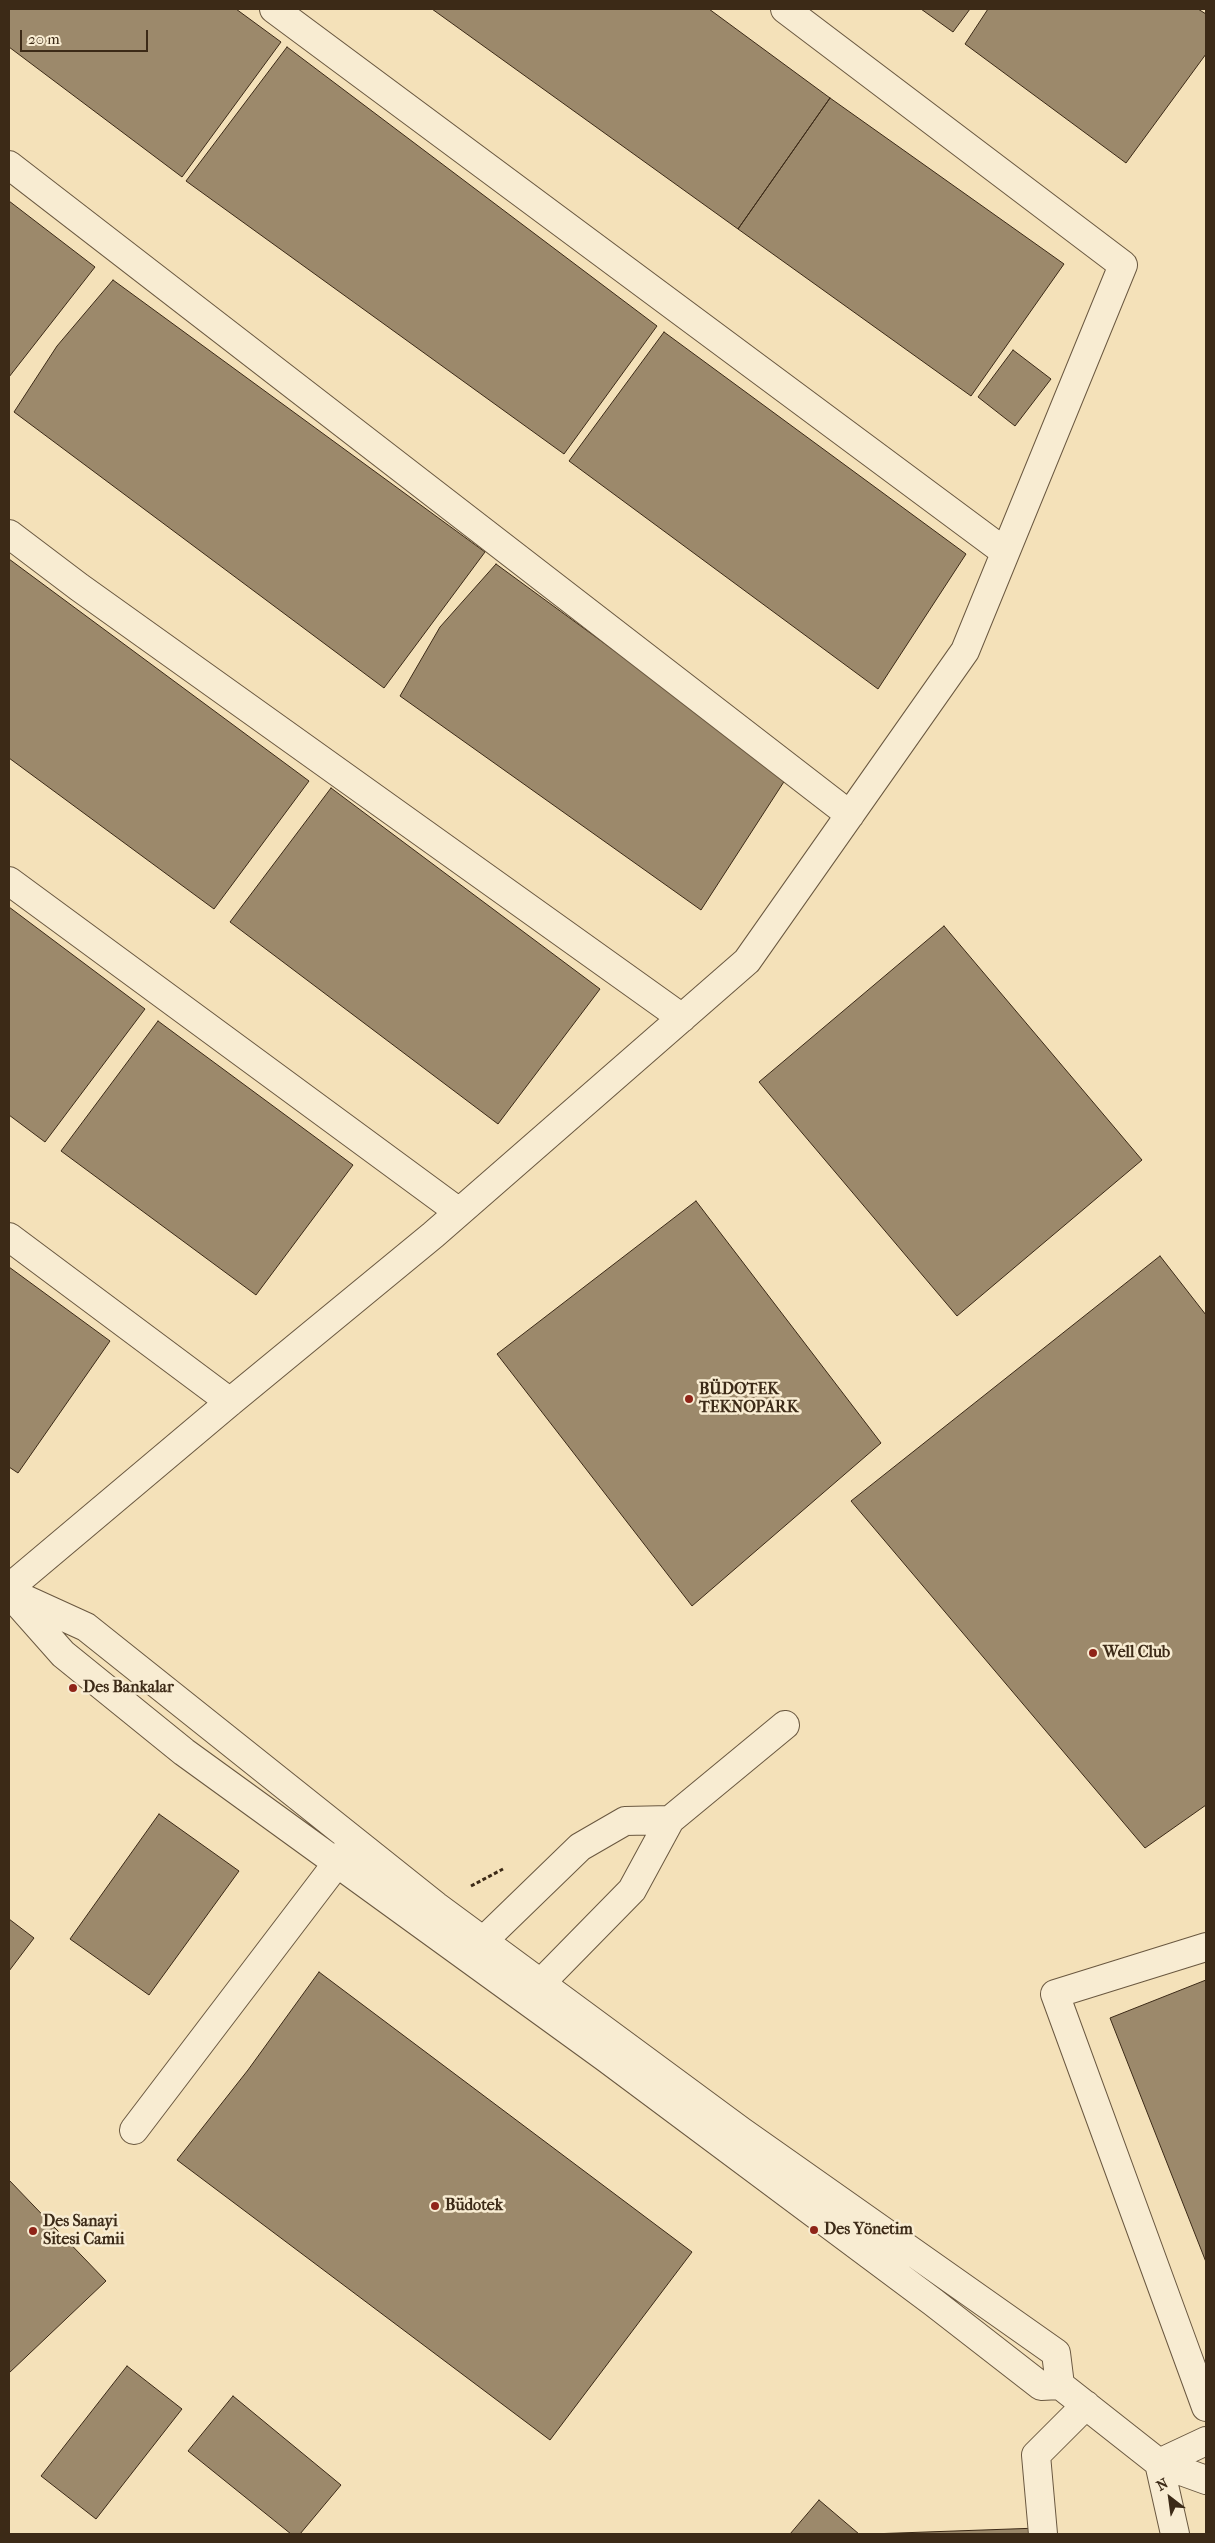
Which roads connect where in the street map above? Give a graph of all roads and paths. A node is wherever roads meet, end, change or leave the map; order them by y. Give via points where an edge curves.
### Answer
1 (274, 9) edge
2 (785, 9) edge
3 (9, 165) edge
4 (9, 534) edge
5 (1006, 552) junction
6 (850, 815) junction
7 (9, 881) edge
8 (682, 1018) junction
9 (460, 1212) junction
10 (9, 1237) edge
11 (230, 1402) junction
12 (9, 1591) edge
13 (785, 1726) dead end
14 (670, 1820) junction
15 (354, 1840) junction
16 (337, 1863) junction
17 (1206, 1947) edge
18 (476, 1950) junction
19 (533, 1991) junction
20 (134, 2130) dead end
21 (917, 2256) junction
22 (900, 2278) junction
23 (1060, 2385) junction
24 (1086, 2405) junction
25 (1206, 2407) edge
26 (1206, 2442) edge
27 (1159, 2463) junction
28 (1206, 2480) edge
29 (1043, 2534) edge
30 (1175, 2534) edge

1 - 5 street
2 - 5 street via 1123,265
3 - 6 street
4 - 8 street
5 - 6 street via 965,651
6 - 8 street via 747,961
7 - 9 street
8 - 9 street
9 - 11 street
10 - 11 street
11 - 12 street
12 - 15 street via 86,1627
12 - 16 street via 63,1654 184,1752
13 - 14 street
14 - 18 street via 625,1821 580,1847
14 - 19 street via 632,1890
15 - 16 street
15 - 18 street
16 - 18 street
16 - 20 street
17 - 25 street via 1055,1994
18 - 19 street
19 - 21 street via 741,2130
19 - 22 street
21 - 22 street
21 - 23 street via 1056,2353
22 - 23 street via 1041,2386
23 - 24 street
24 - 27 street
24 - 29 street via 1036,2455
26 - 27 street
27 - 28 street
27 - 30 street

